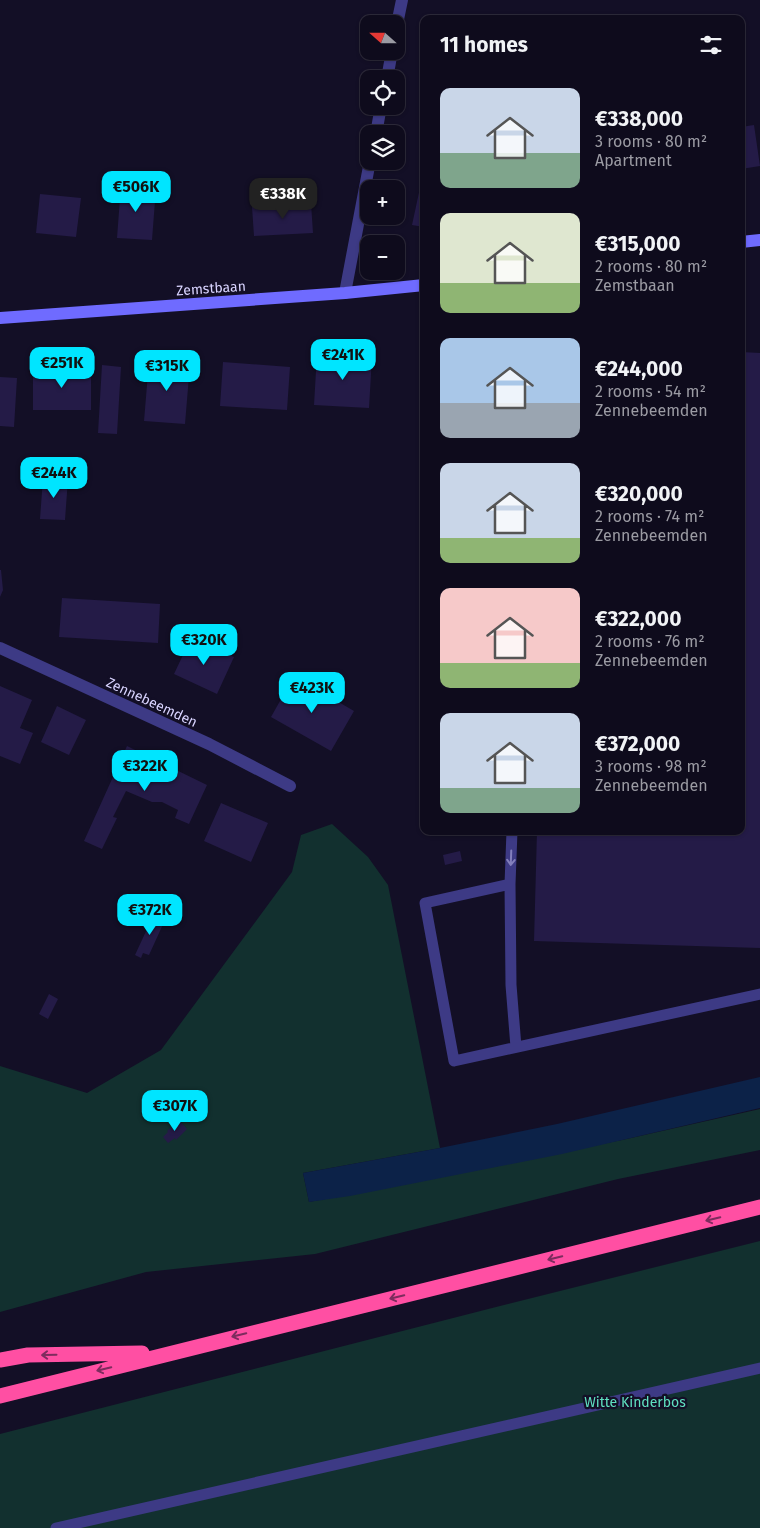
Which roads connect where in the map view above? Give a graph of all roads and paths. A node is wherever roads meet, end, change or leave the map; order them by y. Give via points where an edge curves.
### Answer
1 (402, 0) edge
2 (399, 15) edge
3 (368, 170) edge
4 (760, 240) edge
5 (745, 242) edge
6 (420, 285) edge
7 (345, 293) junction
8 (0, 318) edge
9 (0, 648) edge
10 (290, 786) dead end
11 (512, 835) edge
12 (510, 884) junction
13 (760, 994) edge
14 (516, 1047) junction
15 (760, 1207) edge
16 (168, 1353) junction
17 (0, 1360) edge
18 (760, 1368) edge
19 (0, 1396) edge
20 (56, 1528) edge

1 - 2 street
3 - 7 street
4 - 5 street
6 - 7 street, Zemstbaan
7 - 8 street, Zemstbaan
9 - 10 street, Zennebeemden via 209,744
11 -> 12 lane
12 - 14 lane via 511,985
12 - 14 lane via 425,903 454,1061
13 - 14 lane
15 -> 16 highway
16 -> 17 highway via 28,1355
16 -> 19 highway
18 - 20 lane

